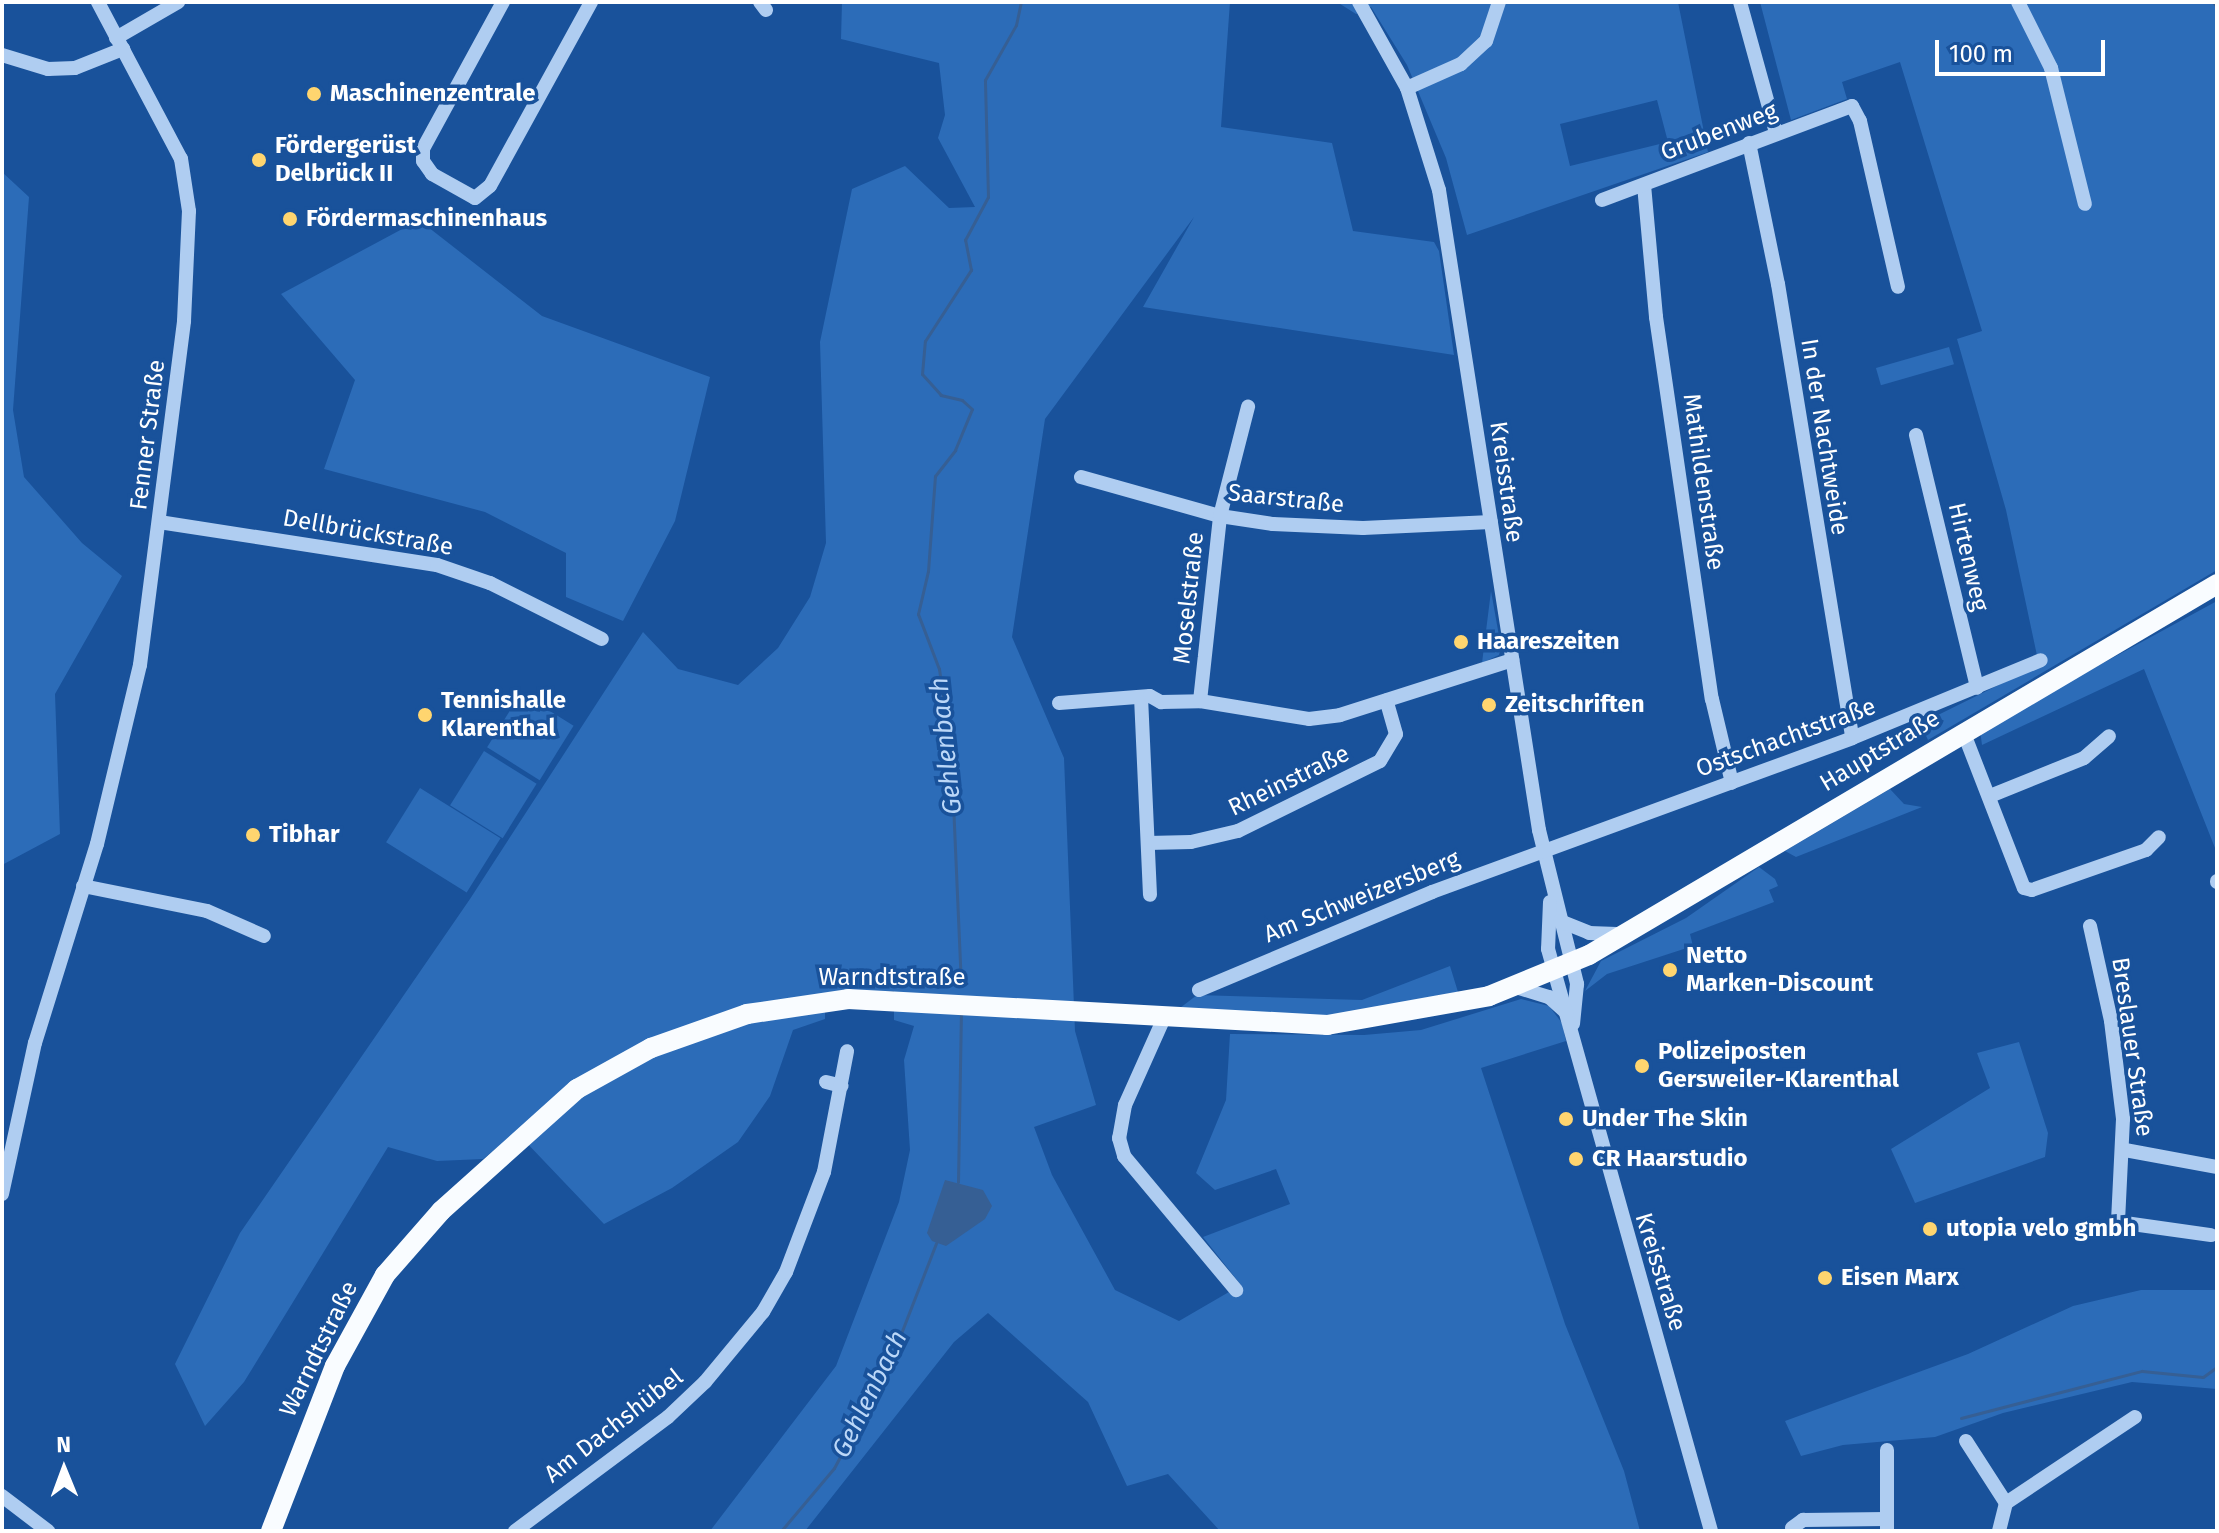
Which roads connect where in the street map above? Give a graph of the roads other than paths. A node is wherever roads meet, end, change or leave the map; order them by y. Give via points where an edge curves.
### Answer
1 (98, 2) edge
2 (178, 2) edge
3 (503, 2) edge
4 (591, 2) edge
5 (1359, 2) edge
6 (1499, 2) edge
7 (1740, 2) edge
8 (2018, 2) edge
9 (120, 44) junction
10 (2, 55) edge
11 (1407, 88) junction
12 (1776, 133) junction
13 (1749, 143) junction
14 (1644, 185) junction
15 (1602, 200) dead end
16 (2085, 204) dead end
17 (1898, 287) dead end
18 (1248, 407) dead end
19 (1916, 435) dead end
20 (1081, 477) dead end
21 (1220, 516) junction
22 (159, 522) junction
23 (1491, 522) junction
24 (2217, 584) edge
25 (602, 639) dead end
26 (1512, 660) junction
27 (2041, 660) dead end
28 (1977, 688) junction
29 (1141, 697) junction
30 (1386, 700) junction
31 (1200, 701) junction
32 (1059, 703) dead end
33 (1963, 731) junction
34 (2109, 736) dead end
35 (1852, 738) junction
36 (1732, 783) junction
37 (1990, 796) junction
38 (2159, 837) dead end
39 (1148, 843) junction
40 (1543, 850) junction
41 (83, 886) junction
42 (1550, 886) junction
43 (1150, 895) dead end
44 (1560, 921) junction
45 (2090, 926) dead end
46 (1624, 934) junction
47 (264, 936) dead end
48 (1564, 968) junction
49 (1516, 987) junction
50 (1199, 990) dead end
51 (1164, 1018) junction
52 (1573, 1022) junction
53 (847, 1051) dead end
54 (826, 1082) dead end
55 (842, 1086) junction
56 (2125, 1150) junction
57 (2217, 1167) edge
58 (2, 1194) edge
59 (2211, 1235) dead end
60 (1236, 1290) dead end
61 (2135, 1417) dead end
62 (1966, 1441) dead end
63 (1887, 1450) dead end
64 (2, 1496) edge
65 (2006, 1503) junction
66 (1887, 1525) edge
67 (1792, 1528) dead end
68 (48, 1531) edge
69 (271, 1531) edge
70 (515, 1531) edge
71 (1711, 1531) edge
72 (1999, 1531) edge

1 - 9 street, Fenner Straße
2 - 9 street
3 - 4 street via 423,149 423,161 432,174 475,198 490,186
5 - 11 street, Kreisstraße
6 - 11 street via 1486,41 1461,64
7 - 12 street
8 - 16 street via 2051,68
9 - 10 street via 75,68 48,69
9 - 22 street, Fenner Straße via 175,143 188,195 184,321
11 - 23 street, Kreisstraße via 1439,190
12 - 13 street, Grubenweg
12 - 17 street, Grubenweg via 1852,106 1860,121
13 - 14 street, Grubenweg
13 - 35 street, In der Nachtweide via 1778,284
14 - 15 street, Grubenweg
14 - 36 street, Mathildenstraße via 1656,317 1712,699
18 - 21 street, Moselstraße
19 - 28 street, Hirtenweg
20 - 21 street, Saarstraße
21 - 23 street, Saarstraße via 1323,528
21 - 31 street, Moselstraße
22 - 25 street, Dellbrückstraße via 437,565 490,583
22 - 41 street, Fenner Straße via 140,665
23 - 26 street, Kreisstraße
24 - 33 main road, Hauptstraße
26 - 30 street, Rheinstraße
26 - 40 street, Kreisstraße
27 - 28 street, Ostschachtstraße
28 - 35 street, Ostschachtstraße
29 - 31 street, Rheinstraße
29 - 32 street, Rheinstraße
29 - 39 street
30 - 31 street, Rheinstraße via 1309,719
30 - 39 street, Rheinstraße via 1396,734 1380,761 1238,831 1191,842
33 - 37 street
33 - 46 main road, Hauptstraße
34 - 37 street via 2084,758
35 - 36 street, Ostschachtstraße
36 - 40 street, Ostschachtstraße
37 - 38 street via 2020,882 2032,890 2146,850
39 - 43 street
40 - 42 street, Kreisstraße
40 - 50 street, Am Schweizersberg
41 - 47 street via 207,911
41 - 58 street, Fenner Straße via 35,1043
42 - 44 street, Kreisstraße
42 - 48 street, Kreisstraße via 1548,949
44 - 46 street via 1589,933
44 - 48 street, Kreisstraße
45 - 56 street, Breslauer Straße via 2111,1021
46 - 48 main road, Hauptstraße
48 - 49 main road, Warndtstraße
48 - 52 street, Kreisstraße via 1577,984
49 - 51 main road, Warndtstraße via 1449,1007 1327,1025
49 - 52 street via 1552,998
51 - 60 street via 1125,1105 1119,1138 1124,1156
51 - 69 main road, Warndtstraße via 919,1001 823,1001 697,1028 606,1071 577,1089 441,1211 385,1275 335,1366
52 - 71 street, Kreisstraße via 1598,1142
53 - 55 street, Am Dachshübel
54 - 55 street
55 - 70 street, Am Dachshübel via 810,1215 763,1312 668,1417
56 - 57 street
56 - 59 street, Breslauer Straße via 2118,1222
61 - 65 street via 2118,1434
62 - 65 street
63 - 66 street
64 - 68 street
65 - 72 street
66 - 67 street via 1803,1520

